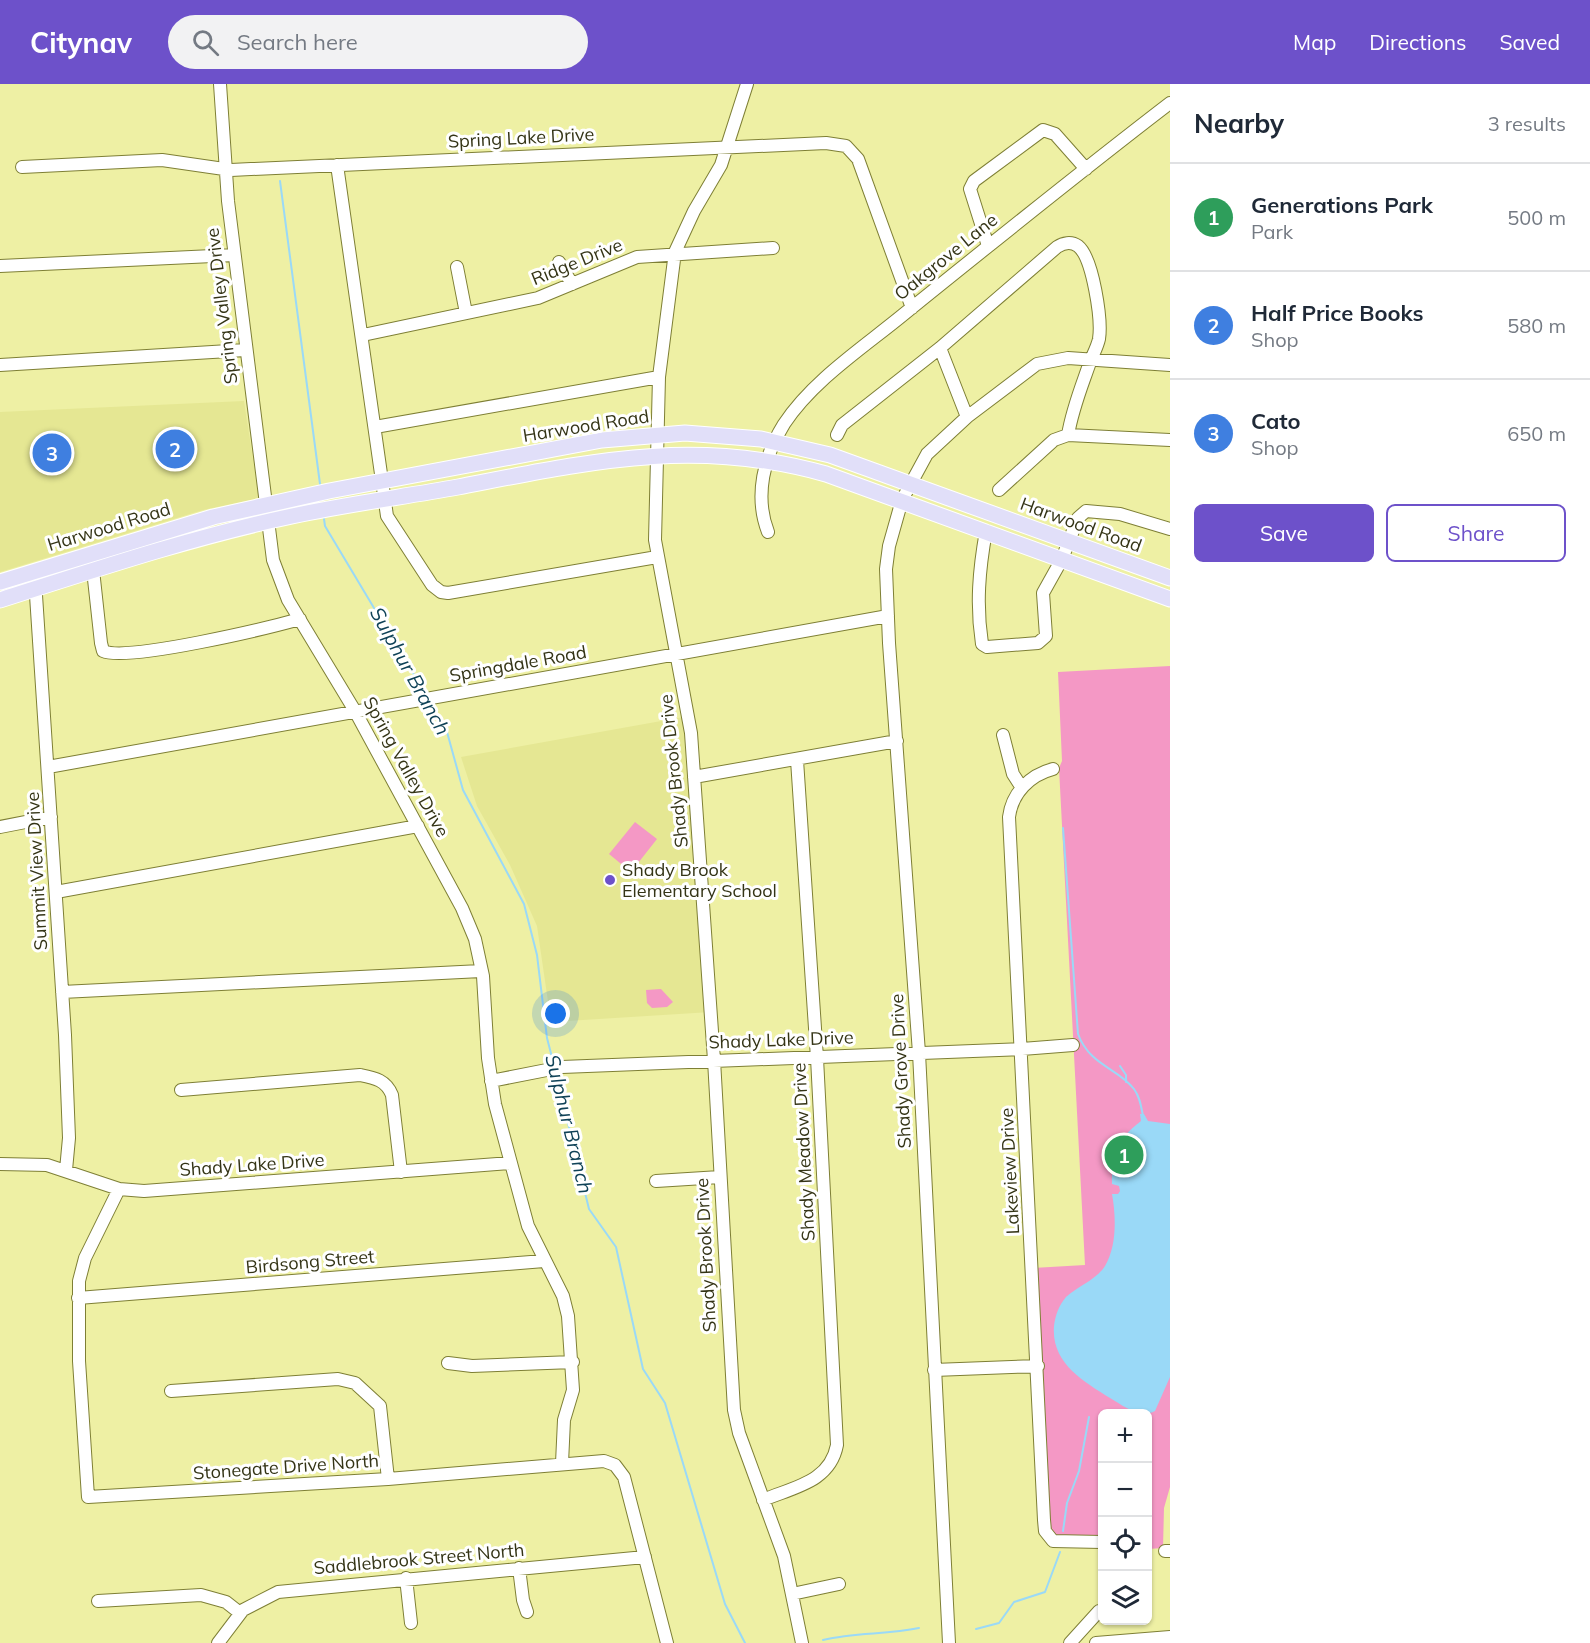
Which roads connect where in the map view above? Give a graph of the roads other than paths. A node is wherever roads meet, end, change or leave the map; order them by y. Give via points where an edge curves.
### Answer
1 (220, 84) edge
2 (747, 84) edge
3 (1170, 103) edge
4 (728, 147) junction
5 (337, 165) junction
6 (22, 167) dead end
7 (1086, 169) junction
8 (226, 170) junction
9 (988, 246) junction
10 (772, 248) dead end
11 (675, 252) junction
12 (234, 255) junction
13 (559, 262) dead end
14 (0, 266) edge
15 (457, 267) dead end
16 (572, 284) junction
17 (912, 308) junction
18 (466, 313) junction
19 (363, 335) junction
20 (940, 348) junction
21 (245, 350) junction
22 (1091, 360) junction
23 (0, 365) edge
24 (1170, 365) edge
25 (659, 377) junction
26 (967, 417) junction
27 (375, 427) junction
28 (656, 434) junction
29 (837, 435) dead end
30 (1068, 435) junction
31 (1170, 440) edge
32 (776, 442) junction
33 (656, 454) junction
34 (768, 460) junction
35 (382, 480) junction
36 (912, 484) junction
37 (999, 489) dead end
38 (384, 500) junction
39 (902, 500) junction
40 (265, 505) junction
41 (268, 522) junction
42 (1170, 529) edge
43 (986, 531) junction
44 (768, 532) dead end
45 (1069, 541) junction
46 (657, 557) junction
47 (1062, 560) junction
48 (34, 570) junction
49 (93, 570) junction
50 (1170, 578) edge
51 (0, 582) edge
52 (35, 589) junction
53 (1170, 598) edge
54 (0, 600) edge
55 (888, 616) junction
56 (300, 620) junction
57 (676, 655) junction
58 (355, 711) junction
59 (1003, 735) dead end
60 (897, 741) junction
61 (797, 760) junction
62 (48, 767) junction
63 (1053, 769) dead end
64 (694, 777) junction
65 (1022, 788) junction
66 (51, 817) junction
67 (418, 826) junction
68 (0, 827) edge
69 (56, 892) junction
70 (481, 971) junction
71 (62, 992) junction
72 (1073, 1045) dead end
73 (1022, 1049) junction
74 (919, 1053) junction
75 (817, 1058) junction
76 (714, 1060) junction
77 (490, 1081) junction
78 (181, 1090) dead end
79 (511, 1163) junction
80 (0, 1164) edge
81 (66, 1170) junction
82 (401, 1172) junction
83 (720, 1177) junction
84 (656, 1182) dead end
85 (119, 1189) junction
86 (544, 1261) junction
87 (78, 1298) junction
88 (573, 1362) junction
89 (448, 1363) dead end
90 (1038, 1366) junction
91 (934, 1370) junction
92 (171, 1390) dead end
93 (562, 1463) junction
94 (388, 1479) junction
95 (763, 1500) junction
96 (1098, 1542) edge
97 (645, 1557) junction
98 (519, 1568) junction
99 (406, 1578) junction
100 (838, 1584) dead end
101 (792, 1594) junction
102 (98, 1601) dead end
103 (527, 1612) dead end
104 (1098, 1612) edge
105 (240, 1613) junction
106 (411, 1623) dead end
107 (1170, 1638) edge
108 (218, 1643) edge
109 (667, 1643) edge
110 (802, 1643) edge
111 (950, 1643) edge
112 (1070, 1643) edge
113 (1097, 1643) edge

1 - 8 street, Spring Valley Drive
2 - 4 street, Shady Brook Drive
3 - 7 street, Oakgrove Lane
4 - 5 street, Spring Lake Drive
4 - 11 street, Shady Brook Drive
4 - 17 street, Spring Lake Drive via 826,143 853,152 864,172
5 - 8 street, Spring Lake Drive
5 - 19 street
6 - 8 street, Spring Lake Drive via 162,160
7 - 9 street, Oakgrove Lane
7 - 9 street via 1055,134 1043,130 974,181 970,189
8 - 12 street, Spring Valley Drive
9 - 17 street, Oakgrove Lane
10 - 11 street, Ridge Drive
11 - 16 street, Ridge Drive via 637,257
11 - 25 street, Shady Brook Drive
12 - 14 street
12 - 21 street, Spring Valley Drive
13 - 16 street
15 - 18 street
16 - 18 street, Ridge Drive via 538,298
17 - 32 street, Oakgrove Lane via 807,397 783,426
18 - 19 street, Ridge Drive
19 - 27 street
20 - 22 street via 1057,246 1068,243 1079,247 1091,274 1100,328
20 - 26 street
20 - 29 street via 842,425
21 - 23 street
21 - 40 street, Spring Valley Drive
22 - 24 street, Shady Grove Drive
22 - 26 street, Shady Grove Drive via 1054,359 1037,364
22 - 30 street via 1071,413
25 - 27 street
25 - 28 street, Shady Brook Drive
26 - 36 street, Shady Grove Drive via 927,454
27 - 35 street
28 - 32 main road, Harwood Road via 715,434
28 - 33 street, Shady Brook Drive
28 - 35 main road, Harwood Road via 602,440
30 - 31 street
30 - 37 street via 1054,440
32 - 34 street, Oakgrove Lane
32 - 36 main road, Harwood Road via 831,455
33 - 34 main road, Harwood Road via 694,453
33 - 38 main road, Harwood Road via 571,465
33 - 46 street, Shady Brook Drive
34 - 39 main road, Harwood Road via 826,474
34 - 44 street, Oakgrove Lane via 763,472 762,515
35 - 38 street
35 - 40 main road, Harwood Road
36 - 39 street, Shady Grove Drive
36 - 45 main road, Harwood Road
38 - 41 main road, Harwood Road
38 - 46 street via 391,526 441,592
39 - 43 main road, Harwood Road
39 - 55 street, Shady Grove Drive via 892,526 886,569
40 - 41 street, Spring Valley Drive
40 - 48 main road, Harwood Road via 203,519
41 - 49 main road, Harwood Road
41 - 56 street, Spring Valley Drive via 278,575
42 - 45 street via 1120,514 1086,511 1078,518
43 - 47 main road, Harwood Road
43 - 47 street via 978,577 979,628 982,644 987,647 1038,643 1046,636 1043,592
45 - 47 street
45 - 50 main road, Harwood Road
46 - 57 street, Shady Brook Drive
47 - 53 main road, Harwood Road
48 - 51 main road, Harwood Road
48 - 52 street, Summit View Drive
49 - 52 main road, Harwood Road
49 - 56 street via 100,643 103,651 110,654
52 - 54 main road, Harwood Road
52 - 62 street, Summit View Drive
55 - 57 street, Springdale Road
55 - 60 street, Shady Grove Drive
56 - 58 street, Spring Valley Drive
57 - 58 street, Springdale Road
57 - 64 street, Shady Brook Drive via 689,716
58 - 62 street, Springdale Road
58 - 67 street, Spring Valley Drive
59 - 65 street
60 - 61 street
60 - 74 street, Shady Grove Drive
61 - 64 street
61 - 75 street, Shady Meadow Drive
62 - 66 street, Summit View Drive
63 - 65 street, Lakeview Drive via 1039,773
64 - 76 street, Shady Brook Drive
65 - 73 street, Lakeview Drive via 1012,801 1009,817
66 - 68 street
66 - 69 street, Summit View Drive
67 - 69 street
67 - 70 street, Spring Valley Drive via 469,923
69 - 71 street, Summit View Drive
70 - 71 street
70 - 77 street, Spring Valley Drive
71 - 81 street, Summit View Drive via 69,1138
72 - 73 street, Shady Lake Drive
73 - 74 street, Shady Lake Drive
73 - 90 street, Lakeview Drive
74 - 75 street, Shady Lake Drive
74 - 91 street, Shady Grove Drive
75 - 76 street, Shady Lake Drive
75 - 95 street, Shady Meadow Drive via 837,1446 831,1466 823,1474
76 - 77 street, Shady Lake Drive via 562,1067
76 - 83 street, Shady Brook Drive
77 - 79 street, Spring Valley Drive
78 - 82 street via 360,1075 376,1078 386,1083 392,1095
79 - 82 street, Shady Lake Drive
79 - 86 street, Spring Valley Drive via 528,1226
80 - 81 street, Shady Lake Drive via 33,1163
81 - 85 street, Shady Lake Drive
82 - 85 street, Shady Lake Drive via 144,1191
83 - 84 street
83 - 95 street, Shady Brook Drive via 734,1410
85 - 87 street, Stonegate Drive North via 85,1258
86 - 87 street, Birdsong Street
86 - 88 street, Spring Valley Drive via 563,1296
87 - 94 street, Stonegate Drive North via 87,1497
88 - 89 street via 472,1366
88 - 93 street, Spring Valley Drive via 573,1390 564,1420
90 - 91 street
90 - 96 street, Lakeview Drive via 1045,1531 1053,1541
91 - 111 street, Shady Grove Drive
92 - 94 street via 338,1379 355,1383 380,1406
93 - 94 street, Stonegate Drive North
93 - 97 street, Stonegate Drive North via 604,1461 621,1471
95 - 101 street, Shady Brook Drive via 784,1556
97 - 98 street, Saddlebrook Street North
97 - 109 street, Stonegate Drive North
98 - 99 street, Saddlebrook Street North
98 - 103 street
99 - 105 street, Saddlebrook Street North via 278,1592
99 - 106 street
100 - 101 street
101 - 110 street, Shady Brook Drive
102 - 105 street via 201,1595 226,1602
104 - 112 street
105 - 108 street, Saddlebrook Street North
107 - 113 street

